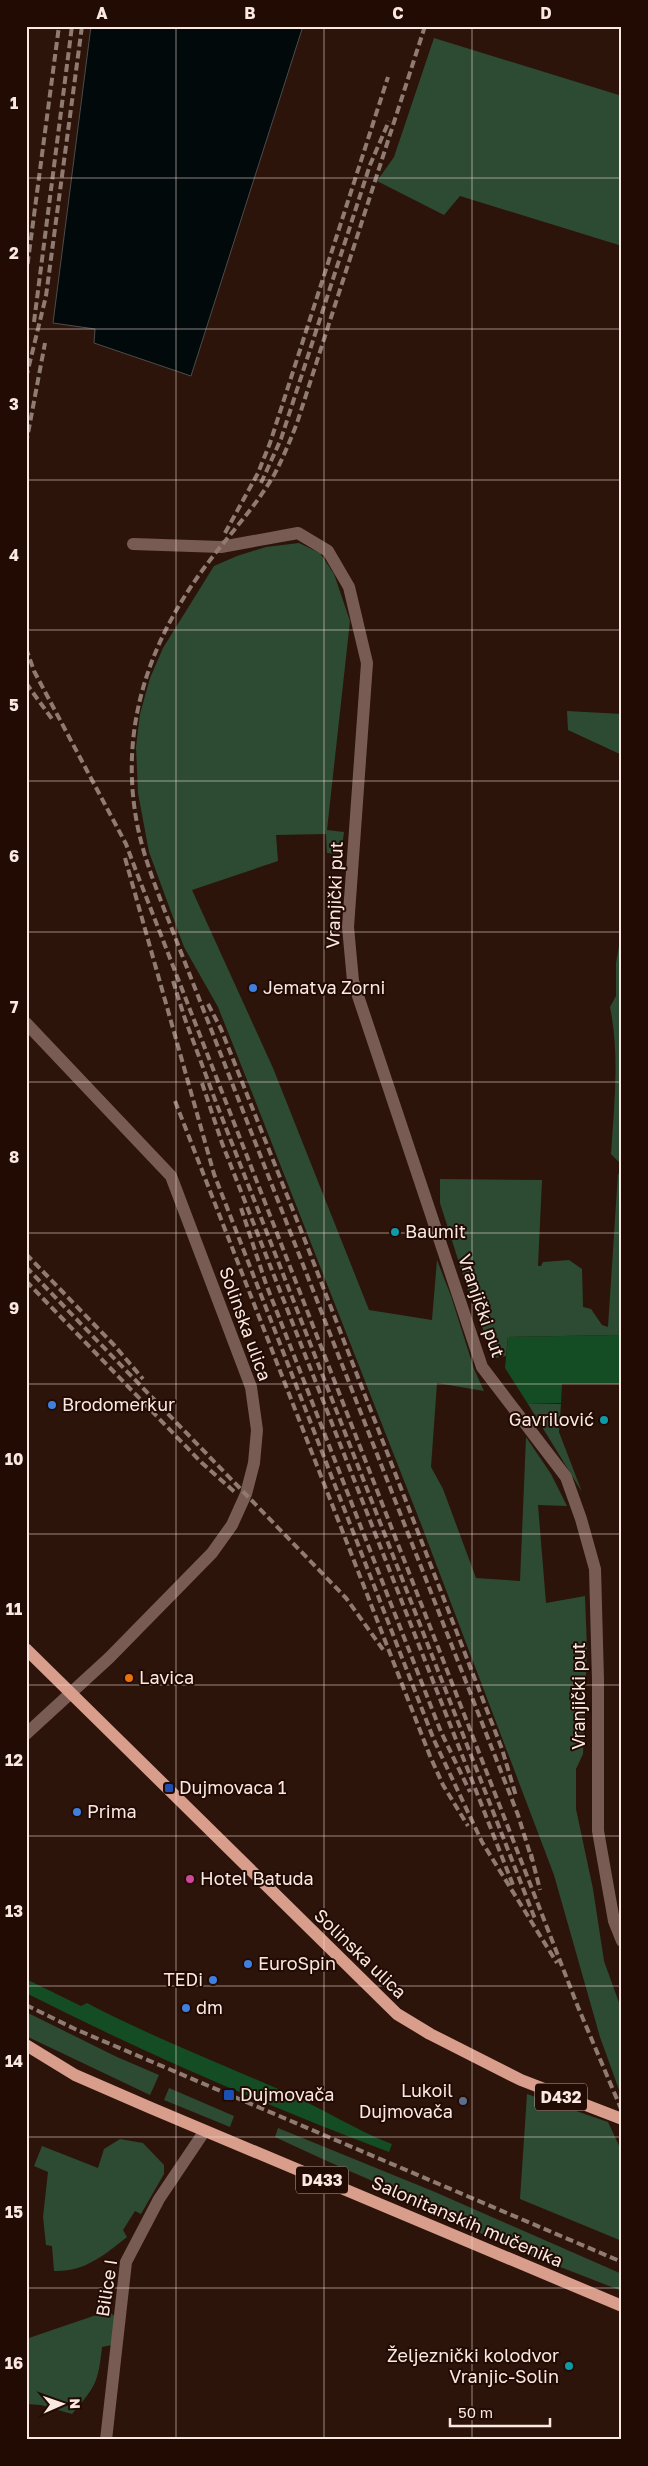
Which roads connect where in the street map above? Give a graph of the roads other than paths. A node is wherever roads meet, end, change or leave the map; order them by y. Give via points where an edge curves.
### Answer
1 (133, 544) dead end
2 (26, 1023) edge
3 (26, 1649) edge
4 (72, 1692) junction
5 (26, 1734) edge
6 (622, 1941) edge
7 (26, 2045) edge
8 (622, 2119) edge
9 (204, 2132) junction
10 (622, 2306) edge
11 (106, 2440) edge

1 - 6 street, Vranjički put via 221,547 298,533 328,551 349,587 367,663 348,927 353,981 482,1367 566,1477 595,1569 598,1831 614,1921
2 - 4 street, Solinska ulica via 171,1176 251,1387 257,1430 254,1463 246,1494 232,1525 192,1574
3 - 4 main road, Solinska ulica / D432
4 - 5 street
4 - 8 main road, Solinska ulica / D432 via 397,2014 521,2080
7 - 9 main road, Salonitanskih mučenika / D433 via 75,2074
9 - 10 main road, Salonitanskih mučenika / D433
9 - 11 street, Bilice I via 160,2199 126,2262

